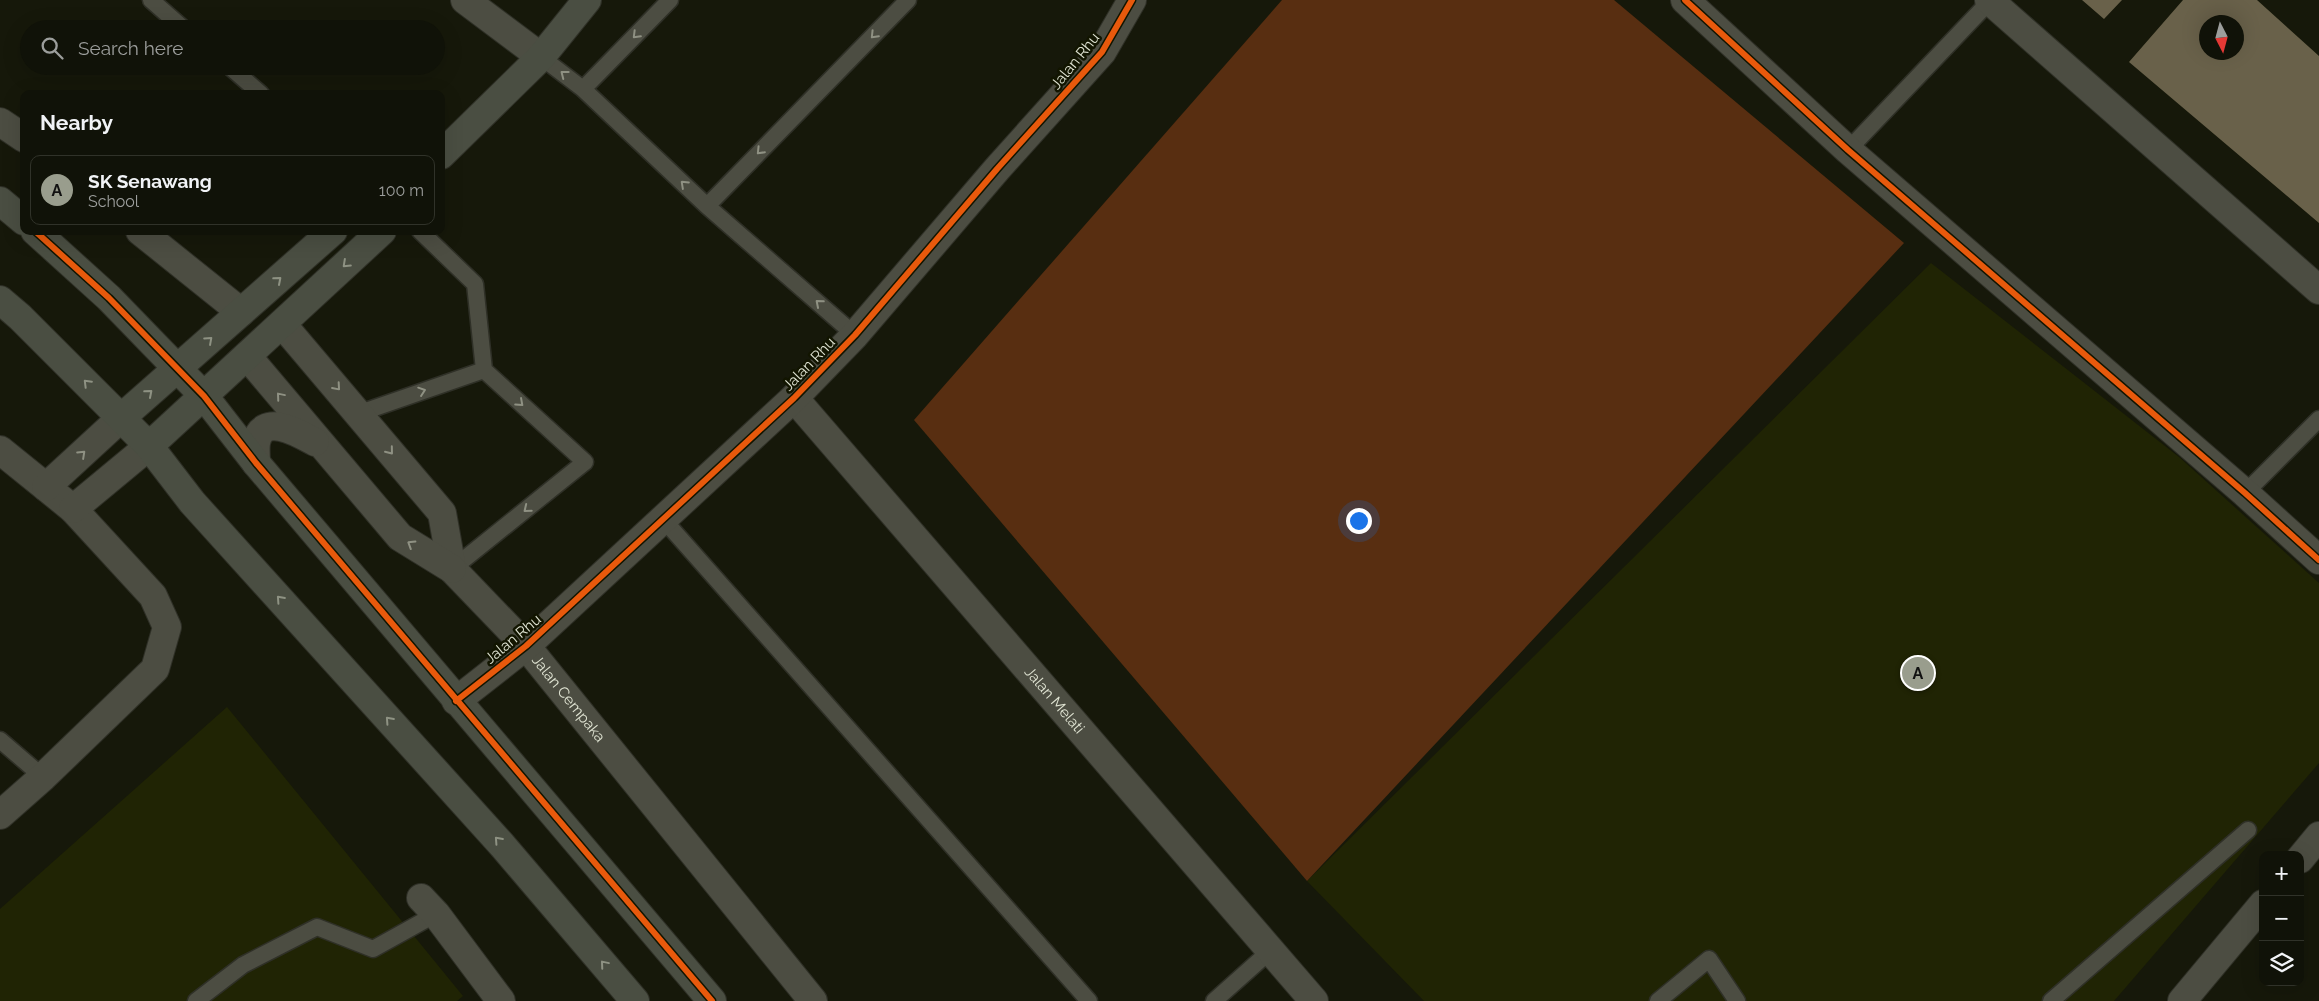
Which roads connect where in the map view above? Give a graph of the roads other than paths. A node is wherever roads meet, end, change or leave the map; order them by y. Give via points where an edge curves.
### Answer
1 (151, 0) edge
2 (465, 0) edge
3 (587, 0) edge
4 (670, 0) edge
5 (908, 0) edge
6 (1132, 0) edge
7 (1685, 0) edge
8 (1989, 0) edge
9 (174, 20) edge
10 (541, 57) junction
11 (239, 75) edge
12 (582, 89) junction
13 (256, 90) edge
14 (0, 122) edge
15 (20, 135) edge
16 (1848, 150) junction
17 (445, 151) edge
18 (0, 201) edge
19 (707, 206) junction
20 (20, 218) edge
21 (39, 235) edge
22 (145, 235) edge
23 (328, 235) edge
24 (378, 235) edge
25 (424, 235) edge
26 (2319, 290) edge
27 (0, 300) edge
28 (241, 312) junction
29 (282, 324) junction
30 (855, 335) junction
31 (247, 356) junction
32 (178, 368) junction
33 (484, 370) junction
34 (204, 396) junction
35 (794, 398) junction
36 (360, 413) junction
37 (121, 418) junction
38 (2319, 419) edge
39 (321, 445) junction
40 (149, 446) junction
41 (0, 450) edge
42 (256, 463) junction
43 (46, 487) junction
44 (2245, 493) junction
45 (73, 509) junction
46 (663, 519) junction
47 (2319, 560) edge
48 (452, 570) junction
49 (526, 646) junction
50 (456, 701) junction
51 (0, 740) edge
52 (42, 777) junction
53 (0, 815) edge
54 (2248, 830) dead end
55 (2319, 836) edge
56 (2304, 854) edge
57 (429, 906) joint
58 (2259, 909) edge
59 (1270, 950) junction
60 (196, 1001) edge
61 (501, 1001) edge
62 (635, 1001) edge
63 (712, 1001) edge
64 (813, 1001) edge
65 (1089, 1001) edge
66 (1214, 1001) edge
67 (1314, 1001) edge
68 (1658, 1001) edge
69 (1737, 1001) edge
70 (2052, 1001) edge
71 (2182, 1001) edge

1 - 9 lane
2 - 10 street
3 - 10 street
4 -> 12 lane
5 -> 19 lane
6 - 30 street, Jalan Rhu via 1102,52
7 - 16 street
8 - 16 lane
8 - 26 street
12 -> 10 lane
10 - 17 street
11 - 13 lane
19 -> 12 lane
14 - 15 street
16 - 44 street
18 - 20 street
30 -> 19 lane
21 - 32 street via 109,298
22 - 28 street
28 -> 23 street
24 -> 29 street
25 - 33 lane via 475,284
37 -> 27 street
32 -> 28 street
29 - 31 street
29 -> 36 street
30 - 35 street, Jalan Rhu
31 - 34 street
39 -> 31 street, Jalan Cempaka
32 - 34 street
37 -> 32 street
36 -> 33 lane
33 -> 48 lane via 585,462
34 - 40 street
34 - 42 street
35 - 46 street, Jalan Rhu
35 - 59 street, Jalan Melati
36 -> 48 street via 442,513
37 - 40 street
43 -> 37 street
38 - 44 lane
39 - 42 street via 286,427 272,426 260,434 256,443
48 -> 39 street, Jalan Cempaka via 400,537
40 - 45 street
62 -> 40 street via 502,845 192,502
41 - 43 street
42 - 50 street
43 - 45 street
44 - 47 street
45 - 52 street via 153,596 168,627 155,669
46 - 49 street, Jalan Rhu
46 - 65 lane
48 - 49 street, Jalan Cempaka
49 - 50 street, Jalan Rhu
49 - 64 street, Jalan Cempaka
50 - 63 street
51 - 52 lane
52 - 53 street
54 - 70 lane
55 - 56 street
57 - 60 lane via 373,949 317,927 243,965
57 - 61 street
58 - 71 street
59 - 66 lane
59 - 67 street, Jalan Melati
68 - 69 lane via 1709,959

